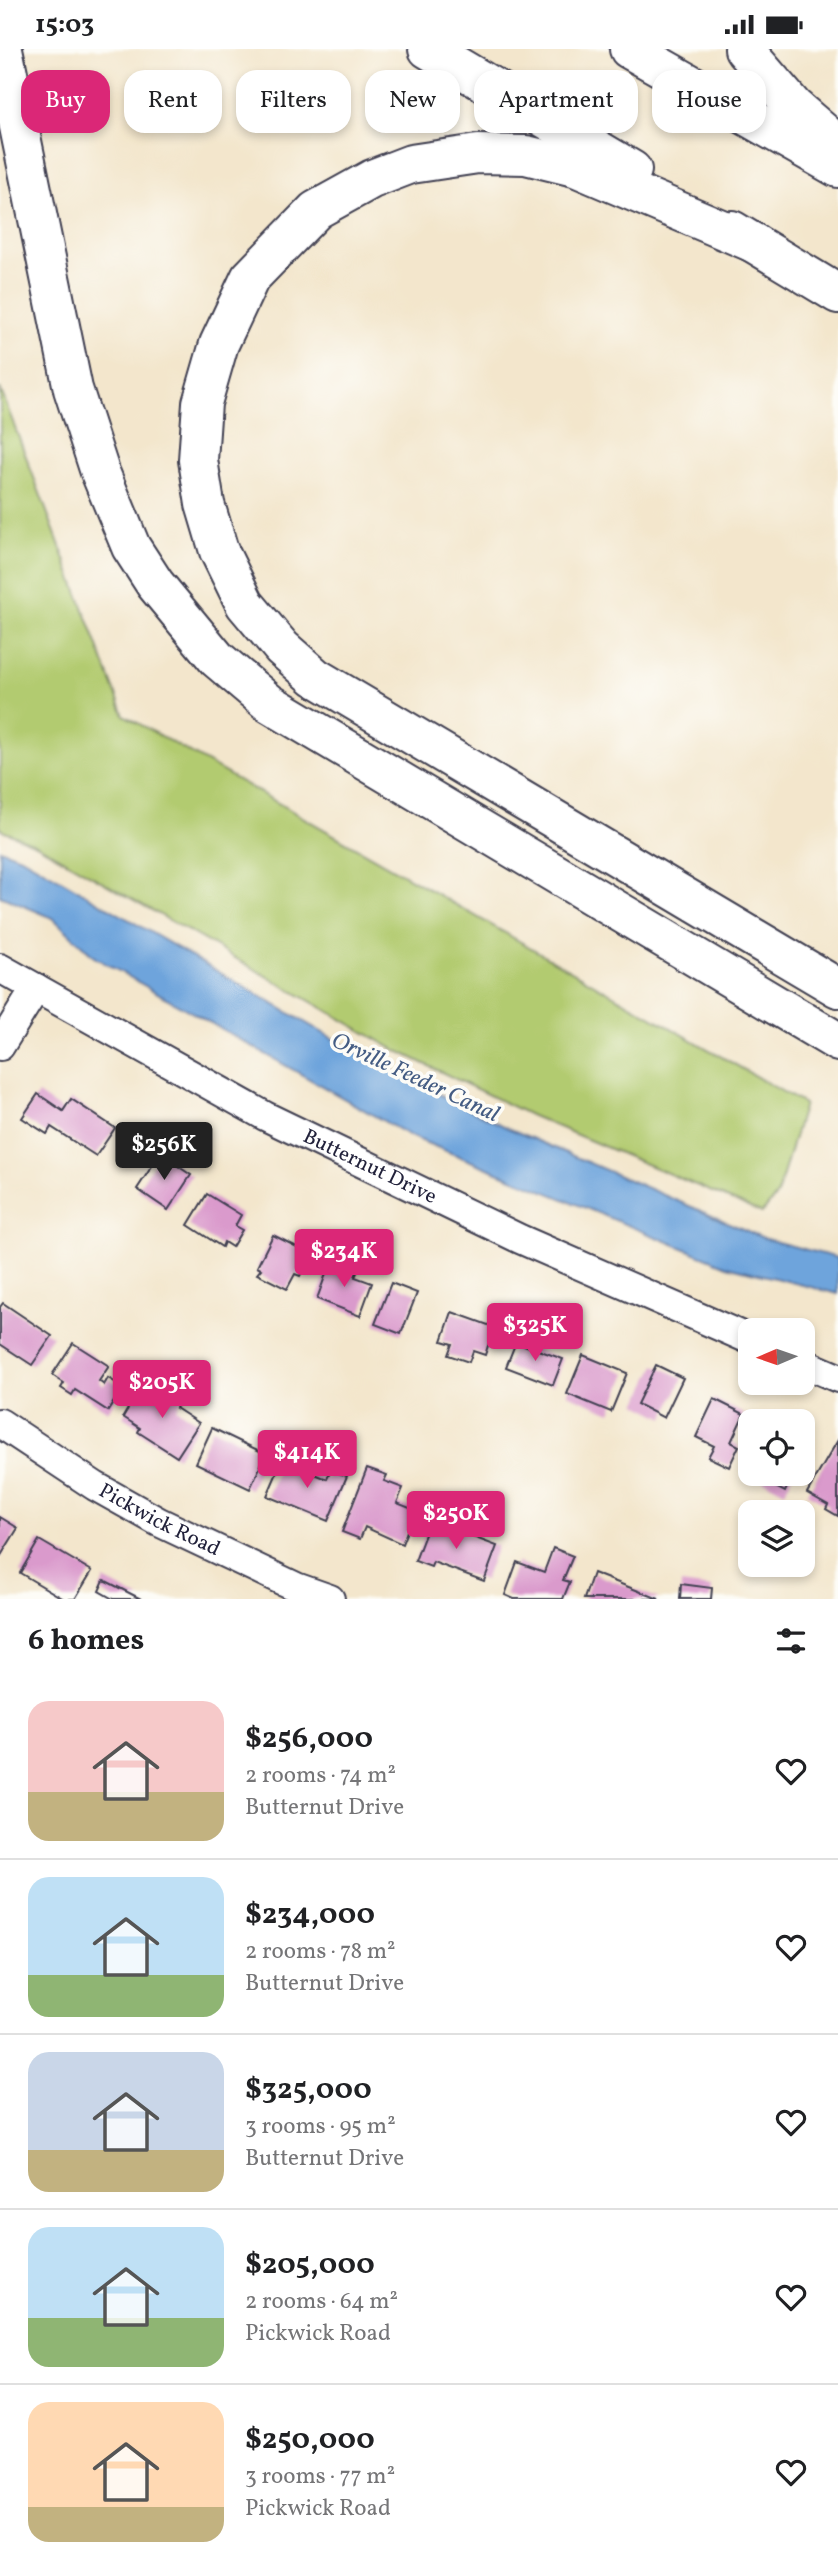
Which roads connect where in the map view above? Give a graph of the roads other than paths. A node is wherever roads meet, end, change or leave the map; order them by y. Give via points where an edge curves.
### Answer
1 (3, 49) edge
2 (428, 49) edge
3 (629, 49) edge
4 (744, 49) edge
5 (838, 145) edge
6 (838, 169) edge
7 (754, 243) junction
8 (838, 293) edge
9 (0, 968) edge
10 (36, 988) junction
11 (838, 988) edge
12 (838, 1042) edge
13 (0, 1046) edge
14 (738, 1334) edge
15 (816, 1369) edge
16 (838, 1378) edge
17 (0, 1423) edge
18 (330, 1599) edge

1 - 12 highway via 77,401 131,547 183,619 217,659 269,703
2 - 7 highway
3 - 6 highway
4 - 5 highway via 793,106
7 - 8 highway
7 - 11 highway via 575,167 526,155 478,154 411,164 372,179 316,211 250,278 219,344 202,403 198,460 219,551 245,604 282,648 315,677
9 - 10 street, Butternut Drive
10 - 13 street
10 - 14 street, Butternut Drive via 278,1121 520,1238
15 - 16 street
17 - 18 street, Pickwick Road via 159,1522

